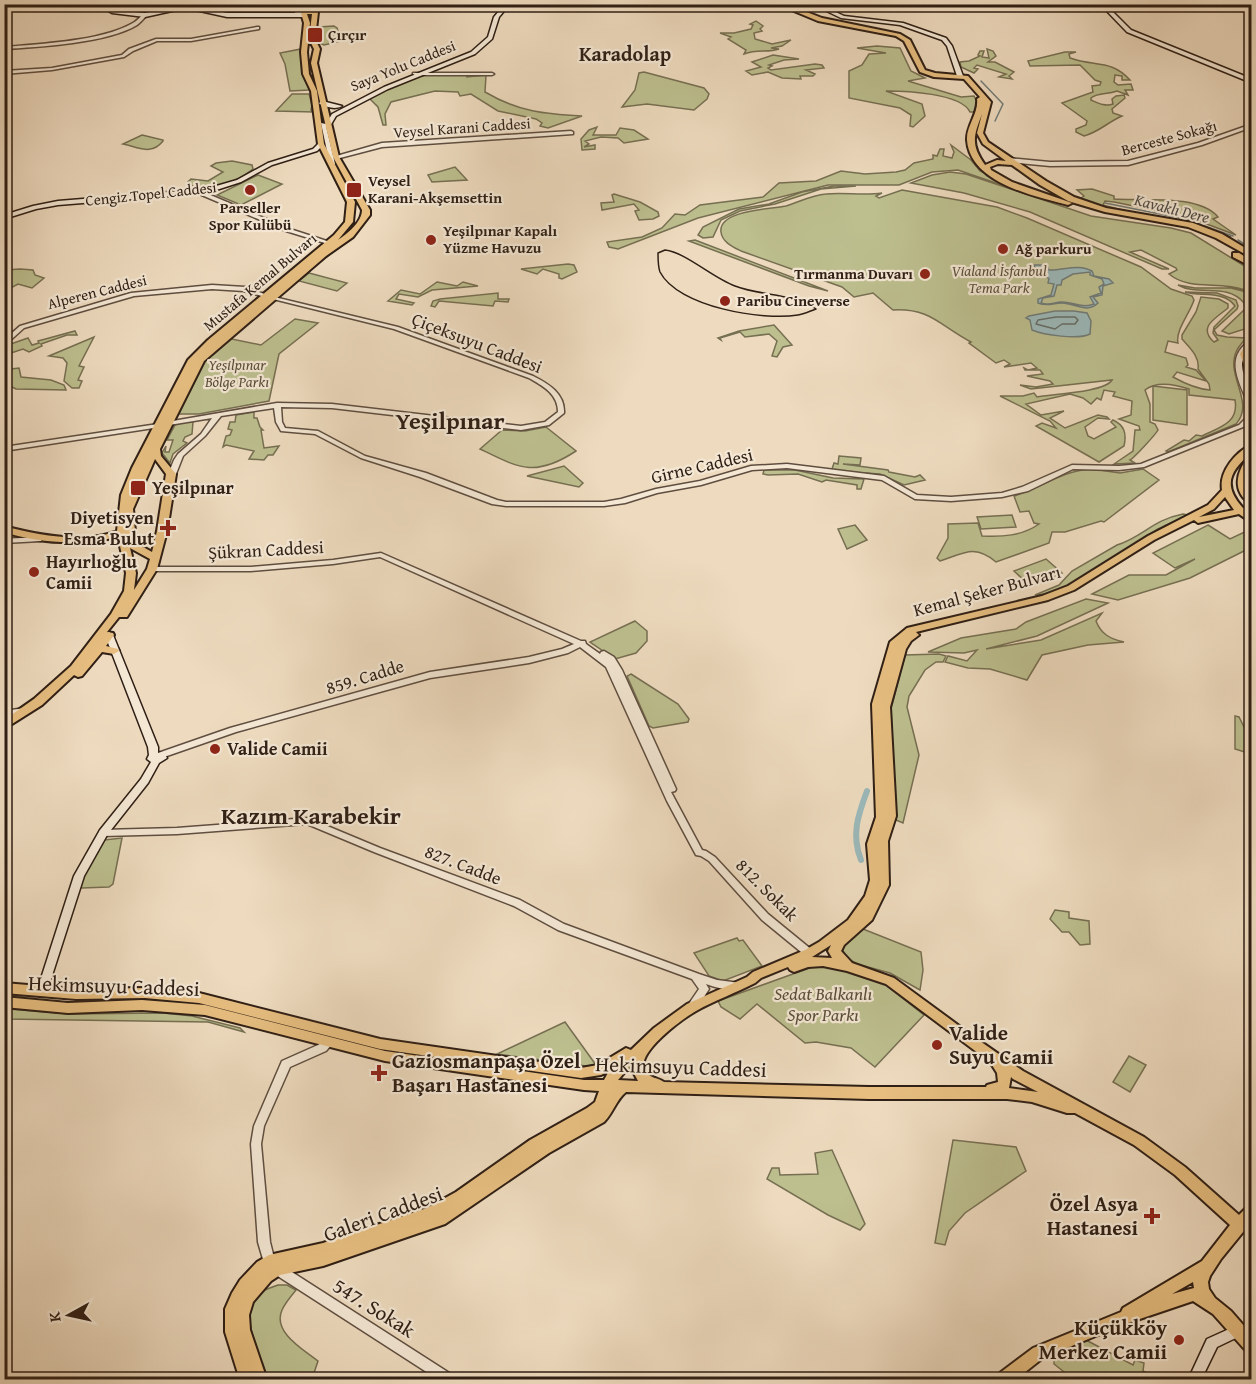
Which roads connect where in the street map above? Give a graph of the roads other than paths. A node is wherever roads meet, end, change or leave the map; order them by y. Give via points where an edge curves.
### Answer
1 (108, 4) edge
2 (308, 4) edge
3 (506, 4) edge
4 (814, 4) edge
5 (1102, 4) edge
6 (778, 5) edge
7 (315, 13) junction
8 (145, 15) junction
9 (305, 15) junction
10 (813, 19) junction
11 (860, 20) junction
12 (875, 21) junction
13 (853, 26) junction
14 (257, 28) dead end
15 (869, 28) junction
16 (316, 45) junction
17 (305, 46) junction
18 (4, 48) edge
19 (425, 70) junction
20 (305, 72) junction
21 (4, 74) edge
22 (415, 74) junction
23 (432, 74) junction
24 (492, 74) dead end
25 (317, 76) junction
26 (960, 76) junction
27 (308, 81) junction
28 (1251, 81) edge
29 (970, 84) junction
30 (374, 91) junction
31 (322, 103) junction
32 (339, 106) junction
33 (334, 112) tunnel mouth
34 (325, 113) junction
35 (323, 123) junction
36 (1251, 125) edge
37 (572, 134) dead end
38 (321, 144) junction
39 (292, 156) junction
40 (326, 156) junction
41 (334, 158) junction
42 (1014, 162) junction
43 (987, 171) junction
44 (1043, 183) junction
45 (1023, 189) junction
46 (199, 192) junction
47 (351, 204) junction
48 (365, 210) junction
49 (351, 215) junction
50 (4, 217) edge
51 (350, 235) junction
52 (337, 237) junction
53 (330, 243) junction
54 (323, 254) junction
55 (1251, 256) edge
56 (1251, 265) edge
57 (296, 271) junction
58 (293, 280) junction
59 (254, 292) junction
60 (275, 298) junction
61 (1251, 341) edge
62 (4, 344) edge
63 (1251, 354) edge
64 (1238, 369) junction
65 (1250, 372) edge
66 (277, 405) junction
67 (1251, 406) edge
68 (1251, 414) edge
69 (171, 419) junction
70 (207, 419) junction
71 (156, 430) junction
72 (1251, 447) edge
73 (4, 449) edge
74 (156, 450) junction
75 (1251, 458) edge
76 (1232, 467) junction
77 (171, 477) junction
78 (1240, 479) junction
79 (1225, 492) junction
80 (1248, 493) edge
81 (1251, 502) edge
82 (1251, 510) edge
83 (1240, 511) junction
84 (1215, 515) junction
85 (1251, 521) edge
86 (4, 524) edge
87 (4, 529) edge
88 (124, 532) junction
89 (58, 537) junction
90 (38, 539) junction
91 (4, 541) edge
92 (151, 561) junction
93 (130, 565) junction
94 (137, 585) junction
95 (109, 635) junction
96 (582, 643) junction
97 (100, 648) junction
98 (114, 651) junction
99 (27, 711) junction
100 (4, 714) edge
101 (4, 724) edge
102 (4, 731) edge
103 (157, 757) junction
104 (102, 833) junction
105 (809, 953) junction
106 (848, 966) junction
107 (696, 977) junction
108 (751, 981) junction
109 (737, 986) junction
110 (4, 988) edge
111 (42, 991) junction
112 (4, 1002) edge
113 (691, 1008) junction
114 (659, 1032) junction
115 (331, 1038) junction
116 (983, 1050) junction
117 (554, 1081) junction
118 (607, 1086) junction
119 (623, 1087) junction
120 (667, 1087) junction
121 (970, 1093) junction
122 (600, 1105) junction
123 (1075, 1107) junction
124 (1251, 1211) edge
125 (1237, 1227) junction
126 (1210, 1264) junction
127 (273, 1266) junction
128 (1165, 1297) junction
129 (1213, 1305) junction
130 (1238, 1331) junction
131 (1251, 1347) edge
132 (248, 1380) edge
133 (260, 1380) edge
134 (450, 1380) edge
135 (1002, 1380) edge
136 (1194, 1380) edge

1 - 8 main road via 105,7 112,11
2 - 7 main road
2 - 9 main road
3 - 19 main road, Saya Yolu Caddesi via 495,17 490,38 452,63
4 - 11 main road
5 - 28 main road via 1129,31
6 - 10 main road via 787,13
7 - 9 main road
7 - 16 main road via 312,39
8 - 9 main road via 188,6 225,14
8 - 18 street via 115,33
9 - 17 main road
10 - 13 main road
10 - 26 main road via 893,35 903,41 917,71 933,76
11 - 12 main road
11 - 13 main road via 860,24
12 - 15 main road via 868,24
12 - 26 main road via 901,24 944,39 950,44
13 - 15 main road
14 - 21 street via 191,40 156,40 124,56
15 - 26 main road via 905,38 924,72
16 - 17 main road
16 - 25 main road via 313,59
17 - 20 main road
19 - 22 main road, Saya Yolu Caddesi
19 - 23 street
19 - 30 main road, Saya Yolu Caddesi
20 - 25 main road
20 - 27 main road
22 - 23 street
22 - 35 main road, Saya Yolu Caddesi
23 - 24 street
25 - 27 main road
25 - 31 main road
26 - 29 main road via 966,76
27 - 35 main road
29 - 42 main road via 988,102 982,139
29 - 43 main road via 981,100 970,138 978,162
30 - 32 main road, Saya Yolu Caddesi
30 - 33 main road
31 - 32 main road
31 - 34 main road
32 - 34 main road, Saya Yolu Caddesi
34 - 35 main road
34 - 35 main road
35 - 38 main road
35 - 41 main road
35 - 41 main road
36 - 42 street, Berceste Sokağı via 1200,144 1128,163
37 - 41 street, Veysel Karani Caddesi via 382,145
38 - 39 main road, Cengiz Topel Caddesi via 315,150
38 - 40 main road
39 - 40 main road, Cengiz Topel Caddesi
39 - 46 main road, Cengiz Topel Caddesi via 239,181
40 - 41 main road
41 - 47 main road
41 - 48 main road
42 - 43 main road via 992,162
42 - 44 main road
43 - 45 main road
44 - 45 main road via 1036,189
44 - 55 main road via 1098,208 1190,225
45 - 56 main road via 1101,213 1190,228
46 - 50 main road, Cengiz Topel Caddesi via 58,203
46 - 53 street via 288,230
47 - 48 main road via 355,209
47 - 49 main road
48 - 49 main road
48 - 51 main road, Mustafa Kemal Bulvarı via 363,221
49 - 52 main road, Mustafa Kemal Bulvarı
51 - 52 main road
51 - 54 main road, Mustafa Kemal Bulvarı
52 - 53 main road, Mustafa Kemal Bulvarı
53 - 54 main road
53 - 57 main road, Mustafa Kemal Bulvarı
54 - 58 main road, Mustafa Kemal Bulvarı
57 - 58 main road
57 - 60 main road, Mustafa Kemal Bulvarı
58 - 60 main road, Mustafa Kemal Bulvarı
59 - 60 street
59 - 60 street
59 - 62 street, Alperen Caddesi via 212,287 124,296 22,327
60 - 66 street, Çiçeksuyu Caddesi via 396,328 518,372 548,388 562,408 547,424 521,428 332,406
60 - 69 main road, Mustafa Kemal Bulvarı via 202,357
60 - 71 main road, Mustafa Kemal Bulvarı via 193,359
61 - 63 main road
61 - 64 street via 1238,355
61 - 65 main road via 1244,354
64 - 65 street
64 - 67 street
66 - 68 street, Girne Caddesi via 283,430 316,432 363,457 495,502 517,504 604,504 752,468 787,466 884,478 915,497 1002,495 1072,467 1119,468 1150,463 1241,426
66 - 70 street, Çiçeksuyu Caddesi
69 - 70 street
69 - 71 main road
69 - 74 main road, Mustafa Kemal Bulvarı
70 - 77 street via 202,436 177,456
71 - 73 street
71 - 88 main road, Mustafa Kemal Bulvarı via 126,495
72 - 76 main road
74 - 77 main road
74 - 88 main road, Mustafa Kemal Bulvarı via 128,509
75 - 78 main road
76 - 78 main road
76 - 79 main road
77 - 92 main road
78 - 80 main road
79 - 80 main road
79 - 83 main road
79 - 105 main road, Kemal Şeker Bulvarı via 1211,507 1151,538 1071,588 911,630 899,637 887,665 876,710 882,817 873,844 874,887 866,906 852,922
80 - 81 main road
82 - 83 main road, Kemal Şeker Bulvarı
83 - 84 main road, Kemal Şeker Bulvarı
83 - 85 main road
84 - 85 main road
84 - 106 main road, Kemal Şeker Bulvarı via 1169,534 1070,595 920,633 904,643 885,707 890,816 882,841 883,885 868,917 834,951
86 - 89 main road
87 - 90 main road
88 - 89 main road
88 - 89 main road via 121,539
88 - 92 main road via 134,548
88 - 93 main road, Mustafa Kemal Bulvarı
89 - 90 main road
90 - 91 street
92 - 93 main road via 134,555
92 - 93 main road via 139,573
92 - 94 main road
92 - 96 street, Şükran Caddesi via 251,569 381,555
93 - 94 main road, Mustafa Kemal Bulvarı
94 - 95 main road
94 - 99 main road via 83,658
95 - 97 main road
95 - 98 main road
96 - 103 street, 859. Cadde via 529,660 430,675 233,730
96 - 105 street, 812. Sokak via 615,671 699,854 707,855 726,872 765,916
97 - 98 main road
97 - 102 main road via 56,696 32,716
98 - 103 main road
99 - 100 street
99 - 101 main road
103 - 104 main road via 145,781
104 - 107 street, 827. Cadde via 308,820 517,903 561,927
104 - 111 main road via 79,876
105 - 108 main road, Kemal Şeker Bulvarı
106 - 108 main road via 807,962
106 - 116 main road via 890,981
107 - 109 street, 827. Cadde
107 - 113 street via 703,992
108 - 109 main road, Kemal Şeker Bulvarı
109 - 113 main road, Kemal Şeker Bulvarı
110 - 111 main road, Hekimsuyu Caddesi
111 - 115 main road, Hekimsuyu Caddesi via 199,998
112 - 115 main road, Hekimsuyu Caddesi via 68,1008 170,1006
113 - 114 main road, Kemal Şeker Bulvarı
114 - 115 main road, Hekimsuyu Caddesi via 611,1065 590,1074
114 - 118 main road, Kemal Şeker Bulvarı via 624,1062
114 - 120 main road via 637,1057 635,1065 644,1079
115 - 117 main road, Hekimsuyu Caddesi via 428,1064
115 - 127 street via 322,1048 286,1064 259,1126 257,1163 264,1242
116 - 121 main road via 1002,1069 1004,1085
116 - 123 main road, Hekimsuyu Caddesi
117 - 118 main road, Hekimsuyu Caddesi
117 - 122 main road via 597,1095
118 - 119 main road, Hekimsuyu Caddesi
118 - 122 main road
119 - 120 main road, Hekimsuyu Caddesi
119 - 127 main road, Galeri Caddesi via 614,1093 599,1118 544,1149 446,1217 329,1257
120 - 121 main road, Hekimsuyu Caddesi
121 - 123 main road, Hekimsuyu Caddesi via 1024,1095
122 - 127 main road, Galeri Caddesi via 441,1208
123 - 125 main road, Hekimsuyu Caddesi via 1126,1133 1171,1164
124 - 125 main road
125 - 126 main road
126 - 128 main road
126 - 129 main road via 1201,1283
127 - 132 main road via 251,1278 231,1310 231,1331
127 - 133 main road, Galeri Caddesi via 247,1299 242,1316
127 - 134 street, 547. Sokak
128 - 129 main road via 1193,1294
128 - 135 main road via 1038,1353
129 - 130 main road
130 - 131 main road
130 - 136 main road via 1212,1343

